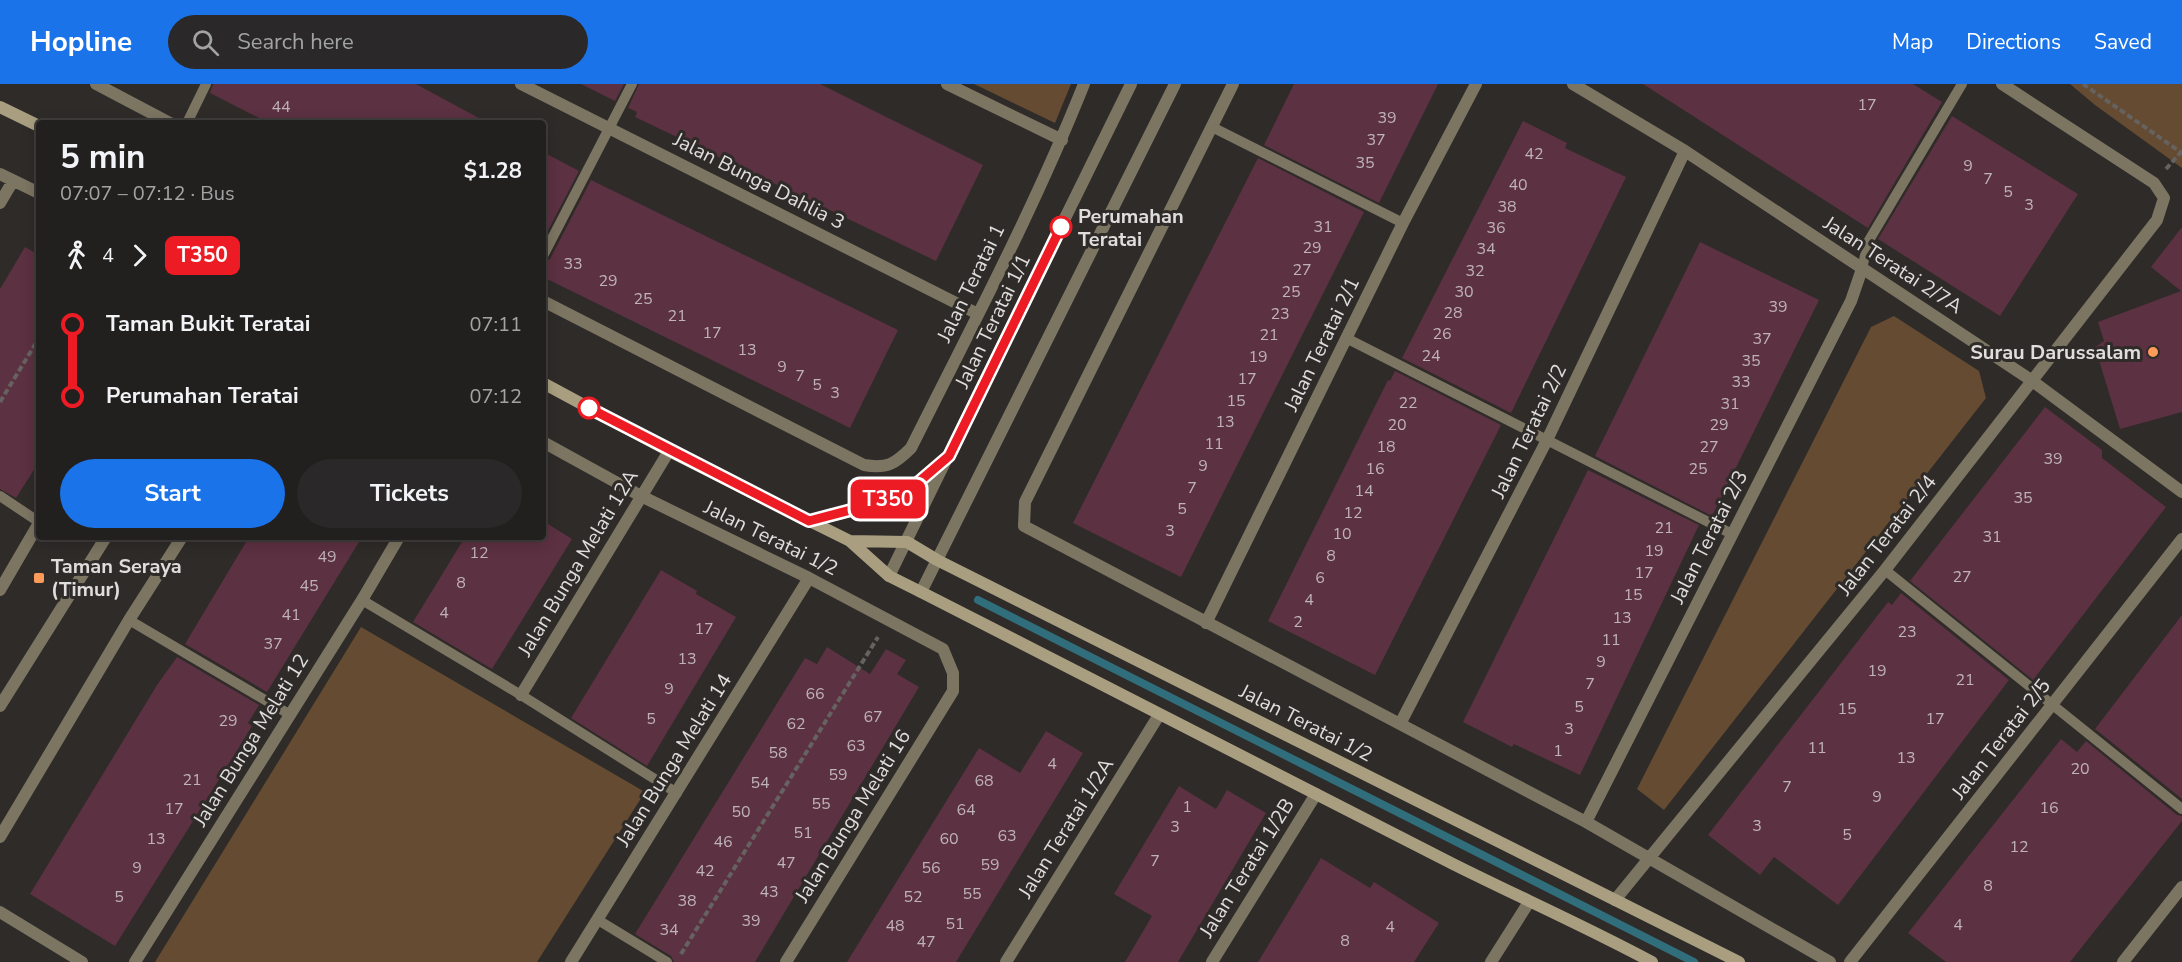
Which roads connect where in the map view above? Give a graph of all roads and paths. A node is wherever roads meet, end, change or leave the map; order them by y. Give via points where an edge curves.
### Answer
1 (96, 84) edge
2 (206, 84) edge
3 (521, 84) edge
4 (632, 84) edge
5 (947, 84) edge
6 (1084, 84) edge
7 (1131, 84) edge
8 (1175, 84) edge
9 (1233, 84) edge
10 (1476, 84) edge
11 (1573, 84) edge
12 (1962, 84) edge
13 (2002, 84) edge
14 (2083, 84) edge
15 (0, 107) edge
16 (164, 120) edge
17 (188, 120) edge
18 (36, 125) edge
19 (610, 127) junction
20 (1212, 127) junction
21 (1062, 140) junction
22 (1684, 151) junction
23 (2182, 152) edge
24 (2170, 165) dead end
25 (0, 174) edge
26 (13, 181) junction
27 (36, 192) edge
28 (0, 203) edge
29 (1403, 223) junction
30 (546, 250) edge
31 (1862, 268) junction
32 (546, 304) edge
33 (978, 314) junction
34 (1346, 338) junction
35 (36, 343) edge
36 (2031, 380) junction
37 (546, 385) edge
38 (0, 402) edge
39 (1547, 440) junction
40 (546, 444) edge
41 (669, 451) junction
42 (949, 456) junction
43 (2182, 492) edge
44 (0, 496) edge
45 (641, 496) junction
46 (36, 520) edge
47 (809, 521) junction
48 (36, 527) edge
49 (1732, 534) junction
50 (2182, 539) edge
51 (104, 540) edge
52 (180, 540) edge
53 (397, 540) edge
54 (850, 541) junction
55 (907, 542) junction
56 (938, 560) junction
57 (1886, 570) junction
58 (889, 576) junction
59 (809, 578) junction
60 (0, 590) edge
61 (921, 592) junction
62 (362, 600) junction
63 (889, 619) junction
64 (129, 620) junction
65 (1206, 623) junction
66 (953, 691) joint
67 (521, 695) junction
68 (2052, 705) junction
69 (0, 706) edge
70 (289, 714) junction
71 (1159, 715) junction
72 (1400, 724) junction
73 (677, 793) junction
74 (1316, 794) junction
75 (2182, 809) edge
76 (1586, 822) junction
77 (0, 837) edge
78 (1649, 858) junction
79 (2182, 887) edge
80 (1615, 900) junction
81 (1529, 902) junction
82 (0, 912) edge
83 (598, 920) junction
84 (1733, 960) edge
85 (82, 962) edge
86 (135, 962) edge
87 (571, 962) edge
88 (667, 962) edge
89 (676, 962) edge
90 (786, 962) edge
91 (1006, 962) edge
92 (1212, 962) edge
93 (1491, 962) edge
94 (1652, 962) edge
95 (1830, 962) edge
96 (1850, 962) edge
97 (2123, 962) edge

1 - 16 street
2 - 17 lane
3 - 19 street, Jalan Bunga Dahlia 3
4 - 19 lane
5 - 21 street
6 - 21 street, Jalan Teratai 1
7 - 42 street, Jalan Teratai 1/1
8 - 56 street
9 - 20 street
10 - 29 street, Jalan Teratai 2/1
11 - 22 street, Jalan Teratai 2/7A
12 - 31 lane via 1868,242
13 - 36 street, Jalan Teratai 2/4 via 2154,183 2164,198 2157,220
14 - 23 path
15 - 18 main road
19 - 30 lane
19 - 33 street, Jalan Bunga Dahlia 3
20 - 29 lane
20 - 65 street via 1025,502 1024,526
21 - 33 street, Jalan Teratai 1
22 - 31 street, Jalan Teratai 2/7A
22 - 39 street, Jalan Teratai 2/2
23 - 24 path
25 - 26 street
26 - 27 street
26 - 28 street
29 - 34 street, Jalan Teratai 2/1
31 - 36 street, Jalan Teratai 2/7A
31 - 49 street, Jalan Teratai 2/3 via 1851,301
32 - 33 street, Jalan Teratai 1 via 864,465 877,467 897,462 911,448
34 - 39 lane
34 - 65 street, Jalan Teratai 2/1
35 - 38 path
36 - 43 street, Jalan Teratai 2/7A
36 - 57 street, Jalan Teratai 2/4
37 - 41 main road, Jalan Teratai 1/2
39 - 49 lane
39 - 72 street, Jalan Teratai 2/2
40 - 45 street, Jalan Teratai 1/2
41 - 45 street, Jalan Bunga Melati 12A
41 - 47 main road, Jalan Teratai 1/2
42 - 47 street via 914,486 890,498
42 - 55 street, Jalan Teratai 1/1
44 - 46 lane
45 - 59 street, Jalan Teratai 1/2
45 - 67 street, Jalan Bunga Melati 12A
47 - 54 main road, Jalan Teratai 1/2
48 - 60 street
49 - 76 street, Jalan Teratai 2/3
50 - 68 street, Jalan Teratai 2/5
51 - 69 street
52 - 64 street
53 - 62 street, Jalan Bunga Melati 12
54 - 55 main road, Jalan Teratai 1/2
54 - 58 main road, Jalan Teratai 1/2
55 - 56 main road, Jalan Teratai 1/2
55 - 58 street, Jalan Teratai 1/1
56 - 61 street
56 - 80 main road, Jalan Teratai 1/2
57 - 68 lane
57 - 78 street, Jalan Teratai 2/4
58 - 61 main road, Jalan Teratai 1/2
59 - 63 street, Jalan Teratai 1/2
59 - 73 street, Jalan Bunga Melati 14
61 - 71 main road, Jalan Teratai 1/2
62 - 67 lane
62 - 70 street, Jalan Bunga Melati 12
63 - 66 street, Jalan Teratai 1/2 via 943,649 953,673
63 - 89 path
64 - 70 lane
64 - 77 street
65 - 72 street
66 - 90 street, Jalan Bunga Melati 16
67 - 73 lane
68 - 75 lane
68 - 96 street, Jalan Teratai 2/5
70 - 86 street, Jalan Bunga Melati 12
71 - 74 main road, Jalan Teratai 1/2
71 - 91 street, Jalan Teratai 1/2A
72 - 76 street
73 - 83 street, Jalan Bunga Melati 14
74 - 81 main road, Jalan Teratai 1/2
74 - 92 street, Jalan Teratai 1/2B
76 - 78 street
78 - 80 street, Jalan Teratai 2/4
78 - 95 street
79 - 97 street
80 - 84 main road, Jalan Teratai 1/2
81 - 93 street
81 - 94 main road, Jalan Teratai 1/2
82 - 85 street
83 - 87 street, Jalan Bunga Melati 14
83 - 88 lane

